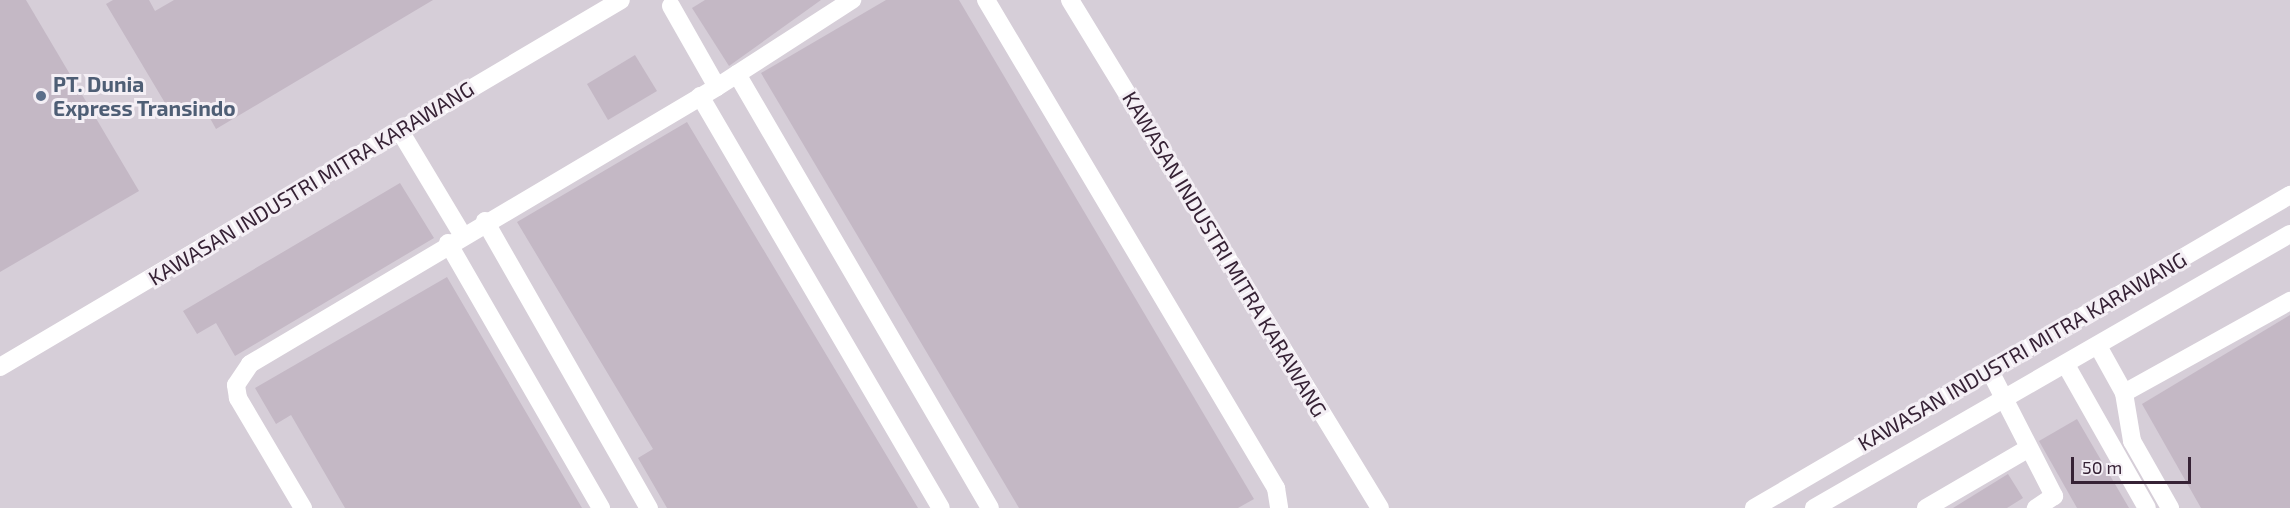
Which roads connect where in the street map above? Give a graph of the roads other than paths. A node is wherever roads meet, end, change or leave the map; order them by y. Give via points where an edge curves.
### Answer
1 (621, 0) edge
2 (852, 0) edge
3 (986, 0) edge
4 (1070, 0) edge
5 (670, 6) dead end
6 (737, 74) junction
7 (717, 87) junction
8 (700, 96) junction
9 (399, 131) junction
10 (2290, 195) edge
11 (485, 221) junction
12 (2290, 234) edge
13 (455, 239) junction
14 (2290, 301) edge
15 (2098, 346) junction
16 (2066, 365) junction
17 (0, 367) edge
18 (1989, 369) junction
19 (2124, 393) junction
20 (2003, 402) junction
21 (2029, 448) junction
22 (303, 508) edge
23 (601, 508) edge
24 (649, 508) edge
25 (941, 508) edge
26 (990, 508) edge
27 (1279, 508) edge
28 (1380, 508) edge
29 (1754, 508) edge
30 (1814, 508) edge
31 (1926, 508) edge
32 (2036, 508) edge
33 (2147, 508) edge
34 (2170, 508) edge

1 - 9 street, KAWASAN INDUSTRI MITRA KARAWANG
2 - 6 street
3 - 27 street via 1276,488
4 - 28 street, KAWASAN INDUSTRI MITRA KARAWANG
5 - 7 street
6 - 7 street
6 - 26 street
7 - 8 street
8 - 11 street
8 - 25 street
9 - 13 street
9 - 17 street, KAWASAN INDUSTRI MITRA KARAWANG
10 - 18 street, KAWASAN INDUSTRI MITRA KARAWANG
11 - 13 street
11 - 24 street
12 - 15 street, KAWASAN INDUSTRI MITRA KARAWANG
13 - 22 street via 260,355 240,375 238,398
13 - 23 street
14 - 19 street
15 - 16 street, KAWASAN INDUSTRI MITRA KARAWANG
15 - 19 street
16 - 20 street, KAWASAN INDUSTRI MITRA KARAWANG
16 - 33 street
18 - 20 street
18 - 29 street, KAWASAN INDUSTRI MITRA KARAWANG
19 - 34 street via 2132,441
20 - 21 street
20 - 30 street, KAWASAN INDUSTRI MITRA KARAWANG
21 - 31 street
21 - 32 street via 2054,496

